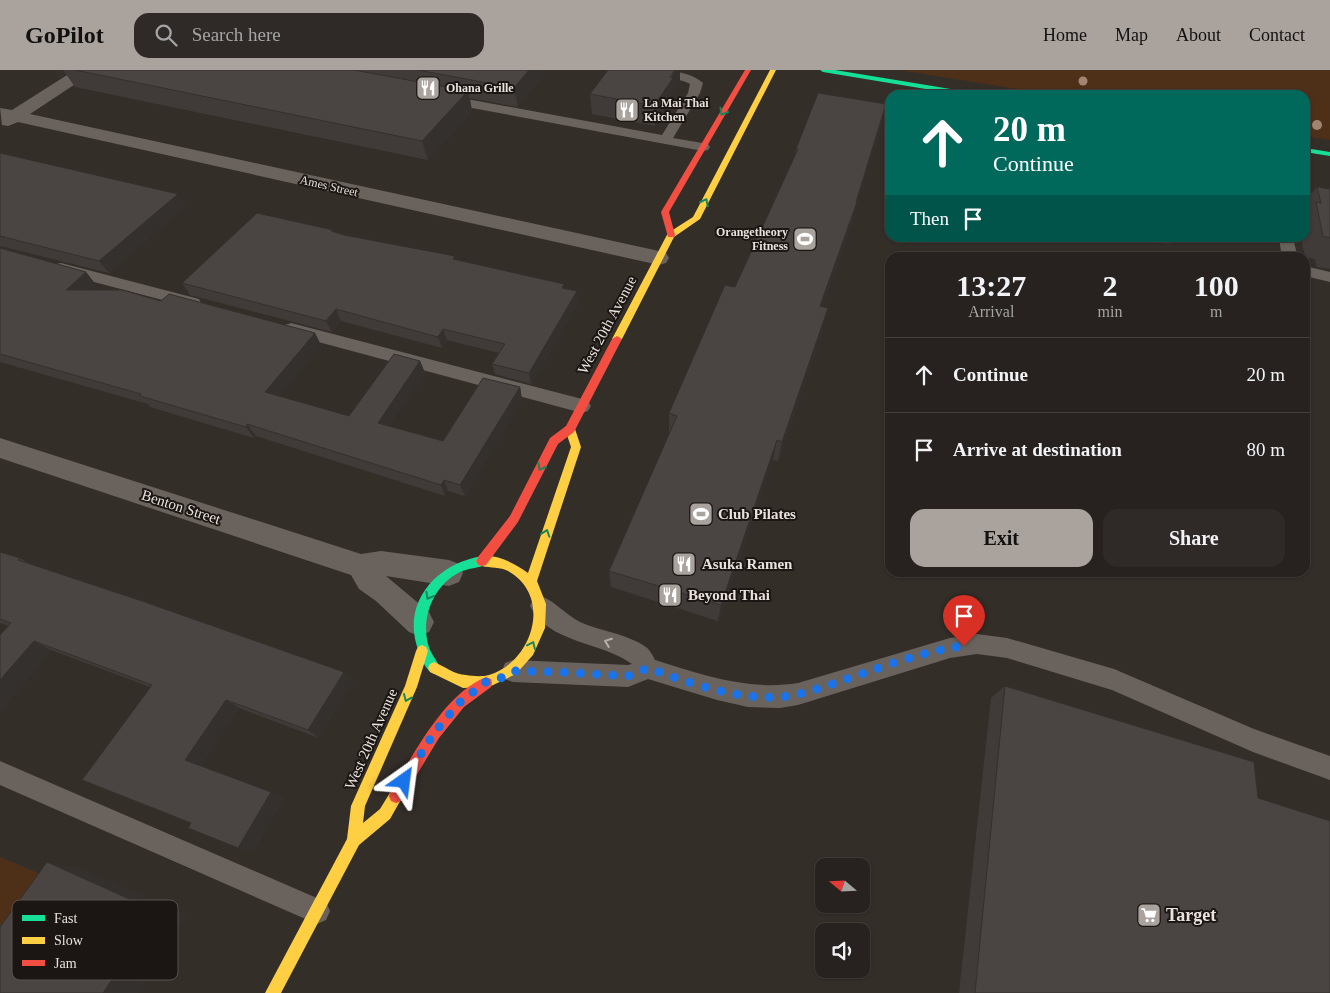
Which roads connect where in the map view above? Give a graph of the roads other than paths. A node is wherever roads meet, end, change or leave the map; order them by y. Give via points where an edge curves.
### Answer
1 (86, 70) edge
2 (650, 70) edge
3 (748, 70) edge
4 (773, 70) edge
5 (823, 70) edge
6 (945, 90) edge
7 (433, 97) edge
8 (8, 114) edge
9 (0, 127) edge
10 (666, 139) junction
11 (703, 147) junction
12 (1310, 151) edge
13 (1330, 154) edge
14 (1330, 197) edge
15 (1310, 198) edge
16 (671, 235) junction
17 (659, 258) junction
18 (48, 265) edge
19 (1310, 272) edge
20 (1330, 277) edge
21 (212, 308) edge
22 (280, 326) edge
23 (582, 406) junction
24 (570, 429) junction
25 (0, 448) edge
26 (482, 561) junction
27 (361, 566) junction
28 (449, 573) junction
29 (532, 580) junction
30 (541, 606) junction
31 (418, 622) junction
32 (422, 651) junction
33 (648, 668) junction
34 (513, 671) junction
35 (486, 682) junction
36 (1330, 768) edge
37 (0, 773) edge
38 (354, 840) junction
39 (317, 911) junction
40 (273, 993) edge

1 - 8 street
2 - 10 lane via 686,76 697,83
3 -> 11 street
16 -> 4 street, West 20th Avenue via 696,219
5 - 6 street
7 - 10 lane
8 - 9 street
8 - 17 street, Ames Street
10 - 11 lane
11 - 16 street via 665,212
12 - 13 street
14 - 15 lane
16 - 17 street, West 20th Avenue
17 - 23 street, West 20th Avenue
18 - 21 lane
19 - 20 lane
22 - 23 lane
23 - 24 street, West 20th Avenue
24 -> 26 street, West 20th Avenue via 554,441 514,519
29 -> 24 street via 576,447
25 - 27 street, Benton Street
26 - 28 street via 466,564
26 - 29 street via 516,568
27 - 28 street, Benton Street via 381,563
27 - 31 street via 369,580
28 -> 31 street via 435,585
29 - 30 street
33 -> 30 lane via 639,655 574,630
34 -> 30 street via 527,657 535,641
31 - 32 street
32 - 35 street via 431,666 445,676 470,683
32 -> 38 street, West 20th Avenue via 411,688 358,806
33 - 34 lane via 628,676
33 - 36 lane via 716,689 748,696 780,697 950,648 978,644 1006,648 1114,680 1253,740
34 - 35 street
35 - 38 street, West 20th Avenue via 459,703 434,733 385,814
37 - 39 lane
38 - 39 street, West 20th Avenue
39 - 40 street, West 20th Avenue

